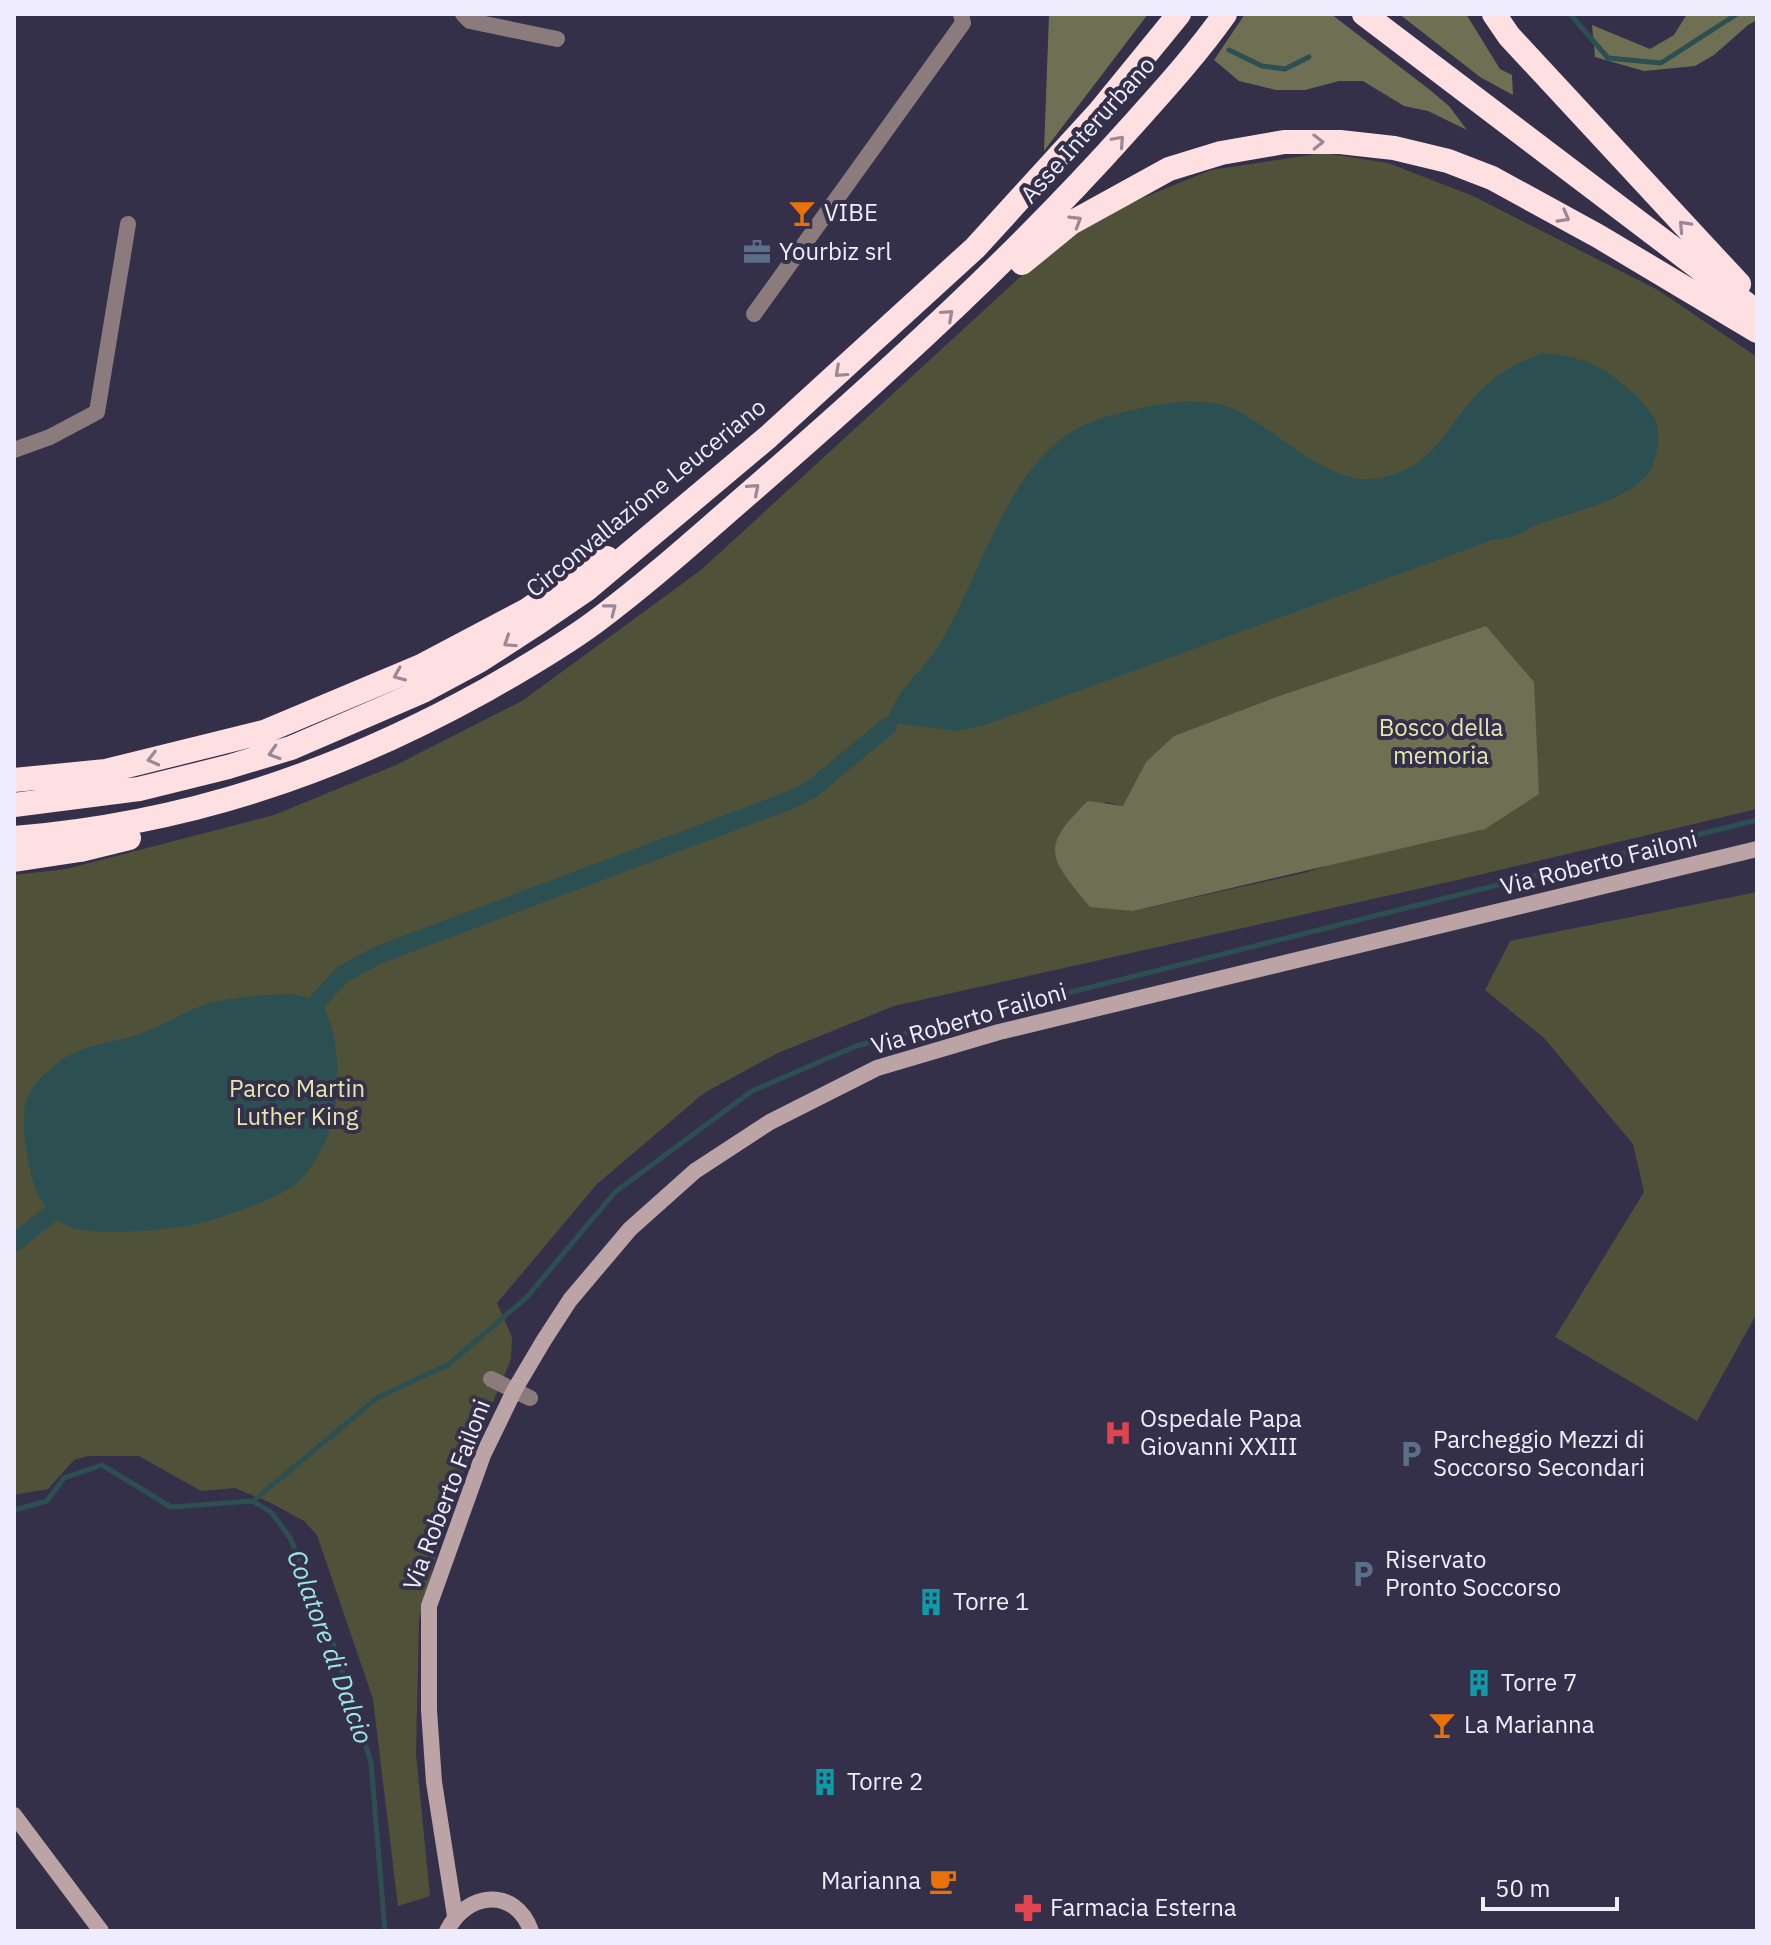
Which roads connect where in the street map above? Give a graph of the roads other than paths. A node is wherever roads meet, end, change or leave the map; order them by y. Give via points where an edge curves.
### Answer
1 (463, 14) edge
2 (961, 14) edge
3 (1179, 14) edge
4 (1225, 14) edge
5 (1364, 14) edge
6 (1494, 14) edge
7 (557, 39) dead end
8 (128, 224) dead end
9 (988, 279) junction
10 (1757, 303) edge
11 (1757, 312) edge
12 (754, 314) dead end
13 (1757, 331) edge
14 (14, 450) edge
15 (639, 546) junction
16 (299, 778) junction
17 (14, 780) edge
18 (14, 805) edge
19 (14, 838) edge
20 (1757, 849) edge
21 (14, 860) edge
22 (491, 1379) dead end
23 (515, 1389) junction
24 (530, 1398) dead end
25 (14, 1815) edge
26 (451, 1923) edge
27 (101, 1931) edge
28 (531, 1931) edge

1 - 7 street via 470,21
2 - 12 street via 963,23
3 -> 15 highway, Circonvallazione Leuceriano via 1099,112 975,248
9 -> 4 highway, Asse Interurbano via 1098,164
5 - 11 highway
10 -> 6 highway
8 - 14 street via 97,412
9 -> 13 highway via 1014,270 1071,223 1169,169 1284,142 1340,142 1394,148 1492,178
16 -> 9 highway via 453,708 593,624
15 -> 17 highway via 595,563 527,610 421,666 264,732 106,771
15 -> 18 highway, Circonvallazione Leuceriano via 587,589 479,661 291,748 139,789
16 - 19 highway via 188,811
16 - 21 highway via 253,807 80,850
20 - 23 street, Via Roberto Failoni via 999,1032 877,1068 770,1122 695,1171 630,1229 570,1300
22 - 23 street
23 - 24 street
23 - 26 street, Via Roberto Failoni via 483,1455 429,1606 429,1710
25 - 27 street
26 - 28 street, Via Roberto Failoni via 466,1906 495,1899 514,1906

